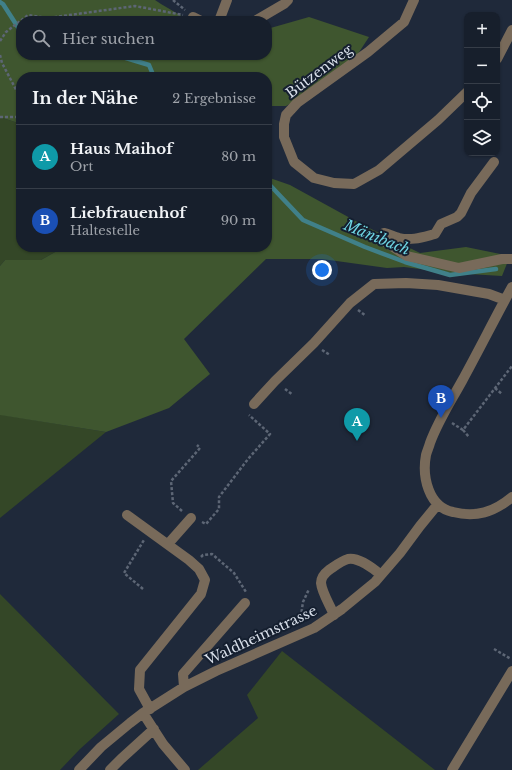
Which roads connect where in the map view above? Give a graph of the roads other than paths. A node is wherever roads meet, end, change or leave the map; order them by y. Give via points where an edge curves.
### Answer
1 (227, 0) edge
2 (288, 0) edge
3 (414, 0) edge
4 (221, 16) edge
5 (264, 16) edge
6 (512, 30) edge
7 (500, 53) edge
8 (464, 95) edge
9 (494, 162) dead end
10 (512, 259) edge
11 (512, 287) edge
12 (505, 300) junction
13 (254, 404) dead end
14 (512, 497) edge
15 (438, 504) junction
16 (127, 515) dead end
17 (191, 518) road end
18 (168, 544) junction
19 (381, 574) junction
20 (245, 603) road end
21 (334, 615) junction
22 (512, 670) edge
23 (184, 687) junction
24 (147, 711) junction
25 (154, 729) junction
26 (79, 770) edge
27 (110, 770) edge
28 (185, 770) edge
29 (452, 770) edge

1 - 4 street
2 - 5 street
3 - 8 street, Bützenweg via 404,22 368,52 297,103 286,115 284,137 294,162 314,178 354,184 379,170
6 - 7 street
9 - 10 street via 471,193 457,218 441,224 435,234 412,239 384,233 382,236 384,241 407,256 459,268
11 - 12 street
12 - 13 street via 489,294 438,285 374,284 350,303
12 - 15 street via 441,418 426,454 427,485
14 - 15 street via 494,509 476,514 450,512
15 - 19 street, Waldheimstrasse
16 - 18 street
17 - 18 street
18 - 24 street via 199,569 205,580 201,594 140,670 139,688
19 - 21 street, Waldheimstrasse via 375,582
19 - 21 street via 361,561 349,559 326,573 321,581 322,591
20 - 23 street via 183,674
21 - 23 street, Waldheimstrasse via 314,628
22 - 29 street
23 - 24 street, Waldheimstrasse
24 - 25 street
24 - 26 street, Waldheimstrasse via 101,747
25 - 27 street
25 - 28 street

